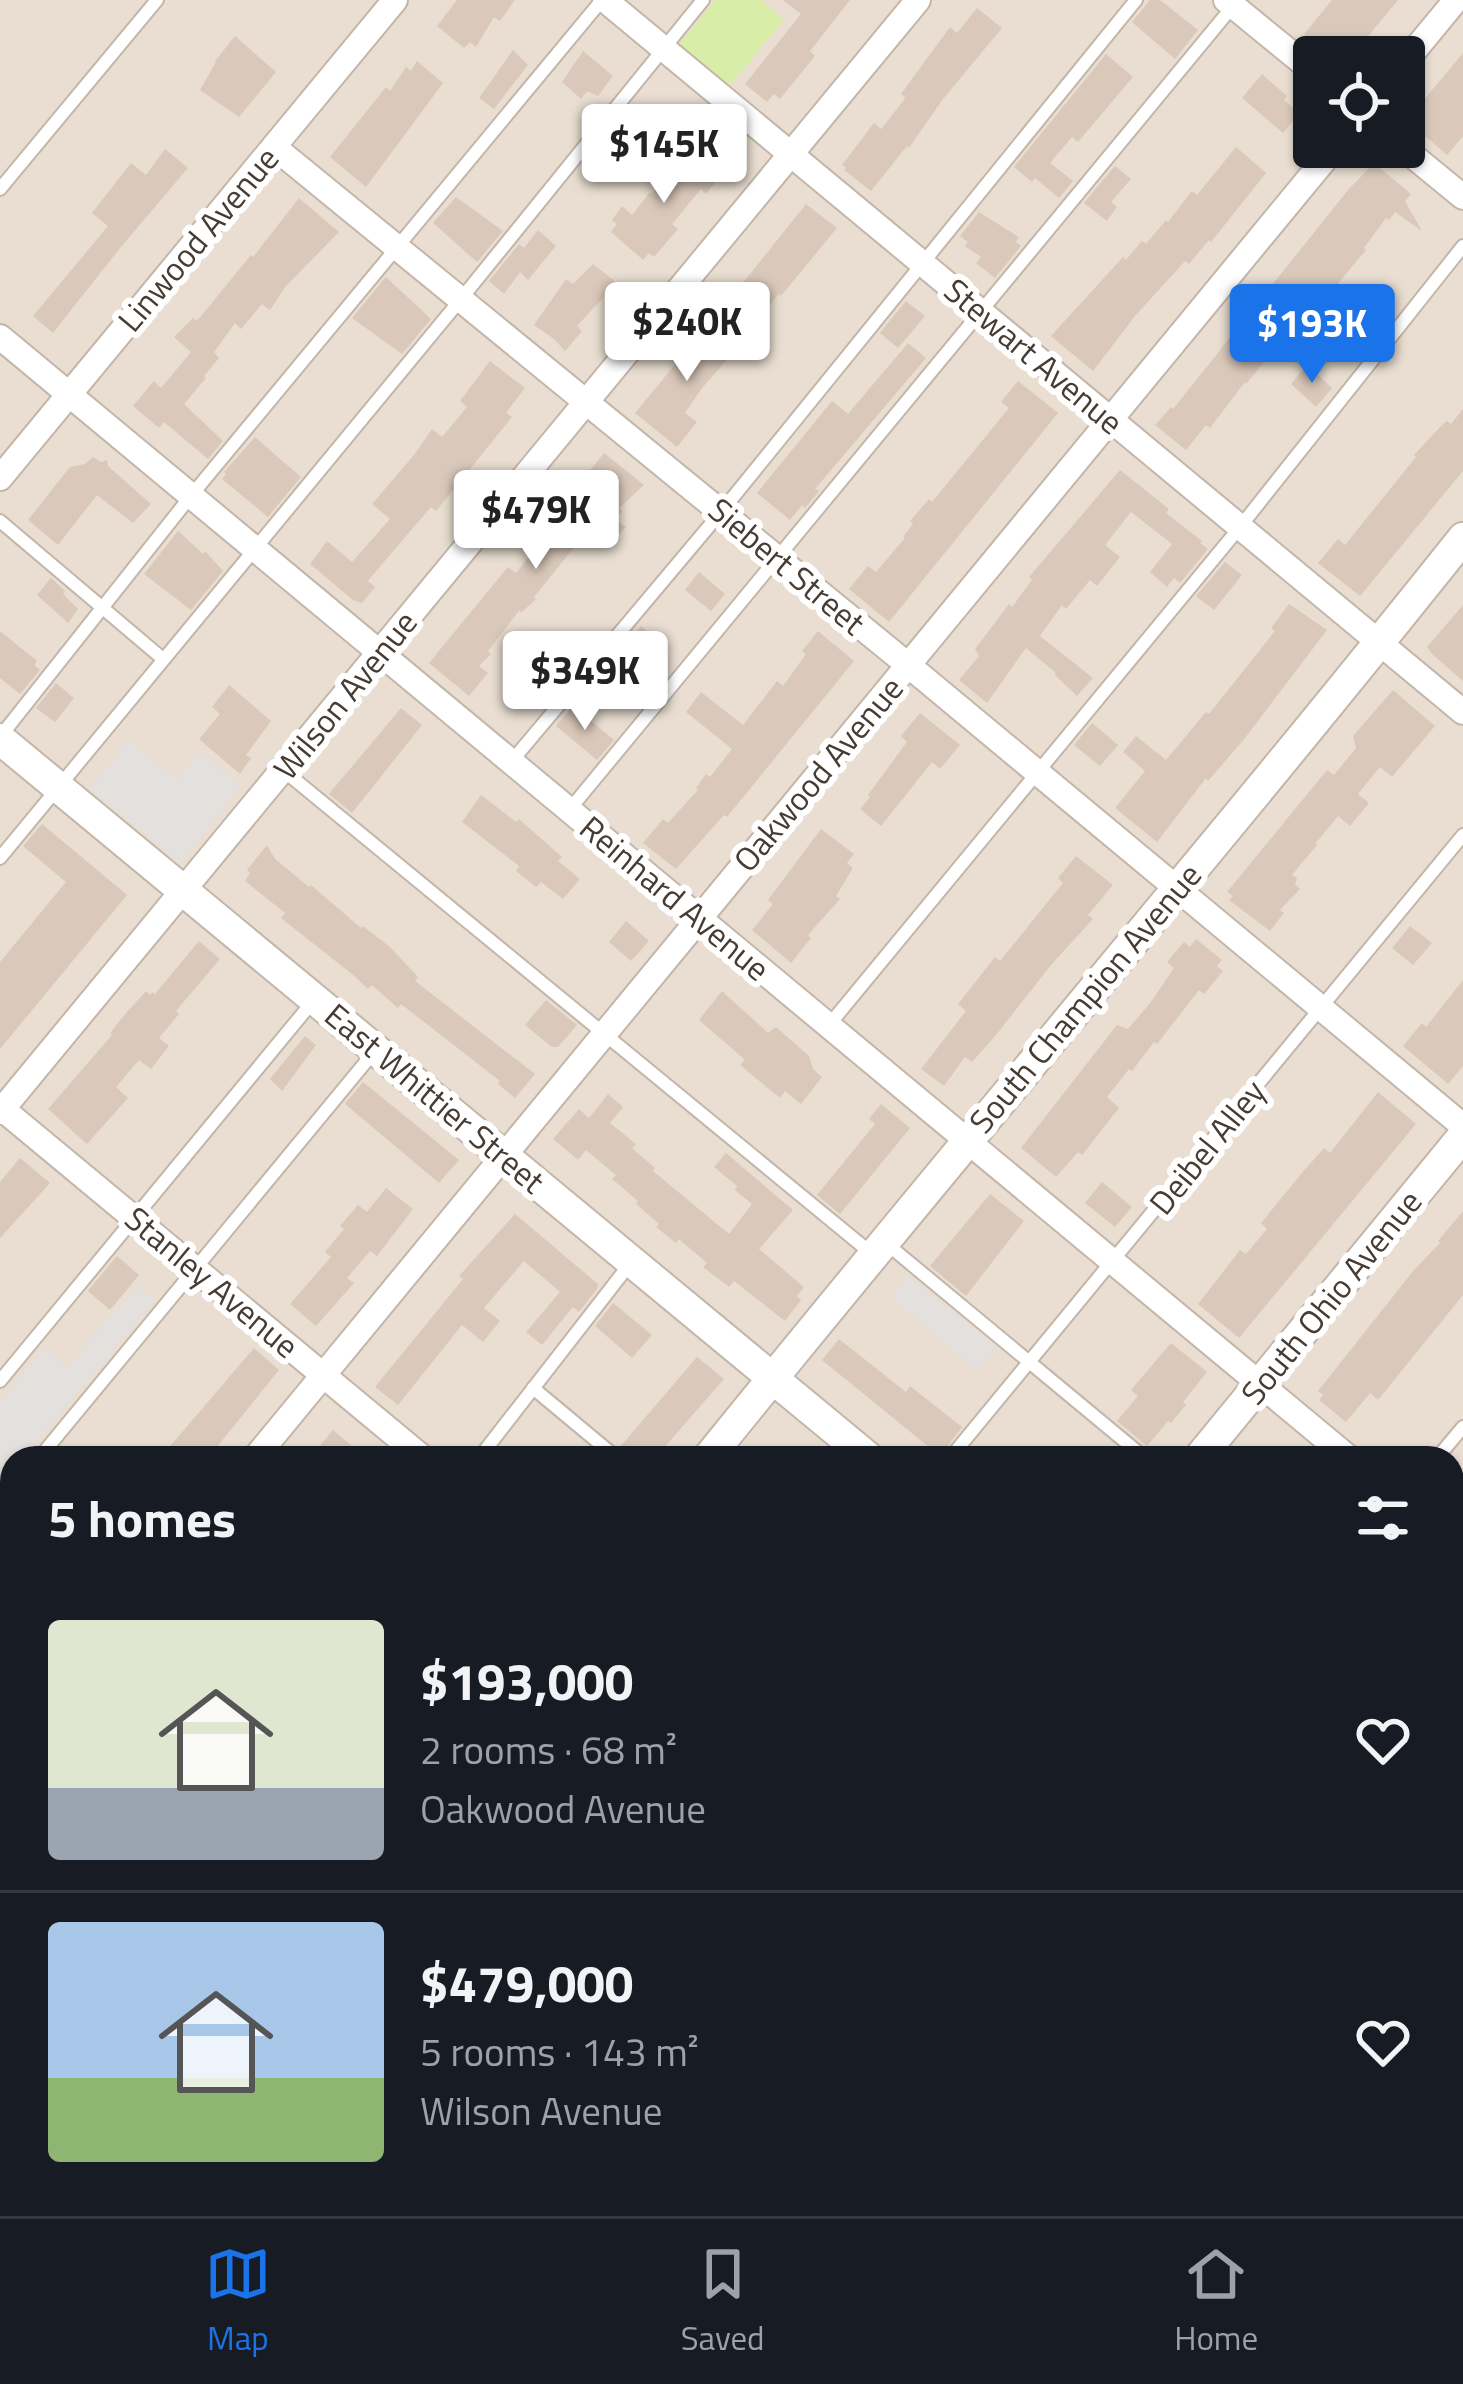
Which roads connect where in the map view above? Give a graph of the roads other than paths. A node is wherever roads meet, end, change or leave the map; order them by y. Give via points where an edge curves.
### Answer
1 (157, 0) edge
2 (395, 0) edge
3 (603, 0) edge
4 (703, 0) edge
5 (918, 0) edge
6 (1136, 0) edge
7 (1456, 0) edge
8 (1232, 2) edge
9 (1425, 38) edge
10 (663, 48) junction
11 (1293, 54) edge
12 (274, 147) junction
13 (791, 153) junction
14 (1425, 166) edge
15 (1318, 168) edge
16 (0, 189) edge
17 (1463, 197) edge
18 (1463, 246) edge
19 (398, 247) junction
20 (921, 261) junction
21 (461, 299) junction
22 (981, 311) junction
23 (0, 338) edge
24 (69, 395) junction
25 (587, 401) junction
26 (1109, 419) junction
27 (0, 478) edge
28 (190, 497) junction
29 (721, 512) junction
30 (0, 521) edge
31 (1240, 527) junction
32 (1463, 538) edge
33 (254, 549) junction
34 (776, 558) junction
35 (103, 608) junction
36 (1380, 642) junction
37 (380, 652) junction
38 (163, 658) junction
39 (908, 665) junction
40 (1463, 712) edge
41 (0, 738) edge
42 (511, 762) junction
43 (283, 770) junction
44 (1039, 775) junction
45 (58, 787) junction
46 (570, 810) junction
47 (1463, 836) edge
48 (0, 858) edge
49 (1176, 889) junction
50 (185, 891) junction
51 (699, 918) junction
52 (315, 999) junction
53 (1320, 1009) junction
54 (829, 1026) junction
55 (606, 1033) junction
56 (376, 1049) junction
57 (1, 1109) edge
58 (1463, 1126) edge
59 (1463, 1136) edge
60 (967, 1140) junction
61 (505, 1156) junction
62 (134, 1218) junction
63 (878, 1248) junction
64 (1114, 1261) junction
65 (632, 1262) junction
66 (195, 1268) junction
67 (1030, 1361) junction
68 (324, 1375) junction
69 (773, 1378) junction
70 (0, 1381) edge
71 (1260, 1383) junction
72 (533, 1388) junction
73 (49, 1446) edge
74 (265, 1446) edge
75 (409, 1446) edge
76 (488, 1446) edge
77 (603, 1446) edge
78 (718, 1446) edge
79 (855, 1446) edge
80 (960, 1446) edge
81 (1131, 1446) edge
82 (1209, 1446) edge
83 (1335, 1446) edge

1 - 16 lane
2 - 12 street, Linwood Avenue
3 - 10 street, Stewart Avenue
3 - 19 lane
4 - 10 lane
5 - 13 street, Wilson Avenue
6 - 20 lane
7 - 9 street
8 - 11 street
8 - 22 lane
10 - 13 street, Stewart Avenue
10 - 21 lane
12 - 19 street, Siebert Street
12 - 24 street, Linwood Avenue
13 - 20 street, Stewart Avenue
13 - 25 street, Wilson Avenue
14 - 17 street
15 - 26 street, Oakwood Avenue
18 - 31 lane
19 - 21 street, Siebert Street
19 - 28 lane
20 - 22 street, Stewart Avenue
20 - 29 lane
21 - 25 street, Siebert Street
21 - 33 lane
22 - 26 street, Stewart Avenue
22 - 34 lane
23 - 24 street, Reinhard Avenue
24 - 27 street, Linwood Avenue
24 - 28 street, Reinhard Avenue
25 - 29 street, Siebert Street
25 - 37 street, Wilson Avenue
26 - 31 street, Stewart Avenue
26 - 39 street, Oakwood Avenue
28 - 33 street, Reinhard Avenue
28 - 35 lane
29 - 34 street, Siebert Street
29 - 42 lane
30 - 35 lane
31 - 36 street, Stewart Avenue
31 - 44 lane
32 - 36 street, South Champion Avenue
33 - 37 street, Reinhard Avenue
33 - 38 lane
34 - 39 street, Siebert Street
34 - 46 lane
35 - 38 lane
35 - 41 lane
36 - 40 street, Stewart Avenue
36 - 49 street, South Champion Avenue
37 - 42 street, Reinhard Avenue
37 - 43 street, Wilson Avenue
38 - 45 lane
39 - 44 street, Siebert Street
39 - 51 street, Oakwood Avenue
41 - 45 street, East Whittier Street
42 - 46 street, Reinhard Avenue
43 - 50 street, Wilson Avenue
43 - 55 lane
44 - 49 street, Siebert Street
44 - 54 lane
45 - 48 lane
45 - 50 street, East Whittier Street
46 - 51 street, Reinhard Avenue
47 - 53 lane, Deibel Alley
49 - 53 street, Siebert Street
49 - 60 street, South Champion Avenue
50 - 52 street, East Whittier Street
50 - 57 street, Wilson Avenue
51 - 54 street, Reinhard Avenue
51 - 55 street, Oakwood Avenue
52 - 56 street, East Whittier Street
52 - 62 lane
53 - 58 street, Siebert Street
53 - 64 lane, Deibel Alley
54 - 60 street, Reinhard Avenue
55 - 61 street, Oakwood Avenue
55 - 63 lane
56 - 61 street, East Whittier Street
56 - 66 lane
57 - 62 street, Stanley Avenue
59 - 71 street, South Ohio Avenue
60 - 63 street, South Champion Avenue
60 - 64 street, Reinhard Avenue
61 - 65 street, East Whittier Street
61 - 68 street, Oakwood Avenue
62 - 66 street, Stanley Avenue
62 - 70 lane
63 - 67 lane
63 - 69 street, South Champion Avenue
64 - 67 lane, Deibel Alley
64 - 71 street, Reinhard Avenue
65 - 69 street, East Whittier Street
65 - 72 lane
66 - 68 street, Stanley Avenue
66 - 73 lane
67 - 80 lane, Deibel Alley
67 - 81 lane
68 - 74 street, Oakwood Avenue
68 - 75 street, Stanley Avenue
69 - 78 street, South Champion Avenue
69 - 79 street, East Whittier Street
71 - 82 street, South Ohio Avenue
71 - 83 street, Reinhard Avenue
72 - 76 lane
72 - 77 lane

